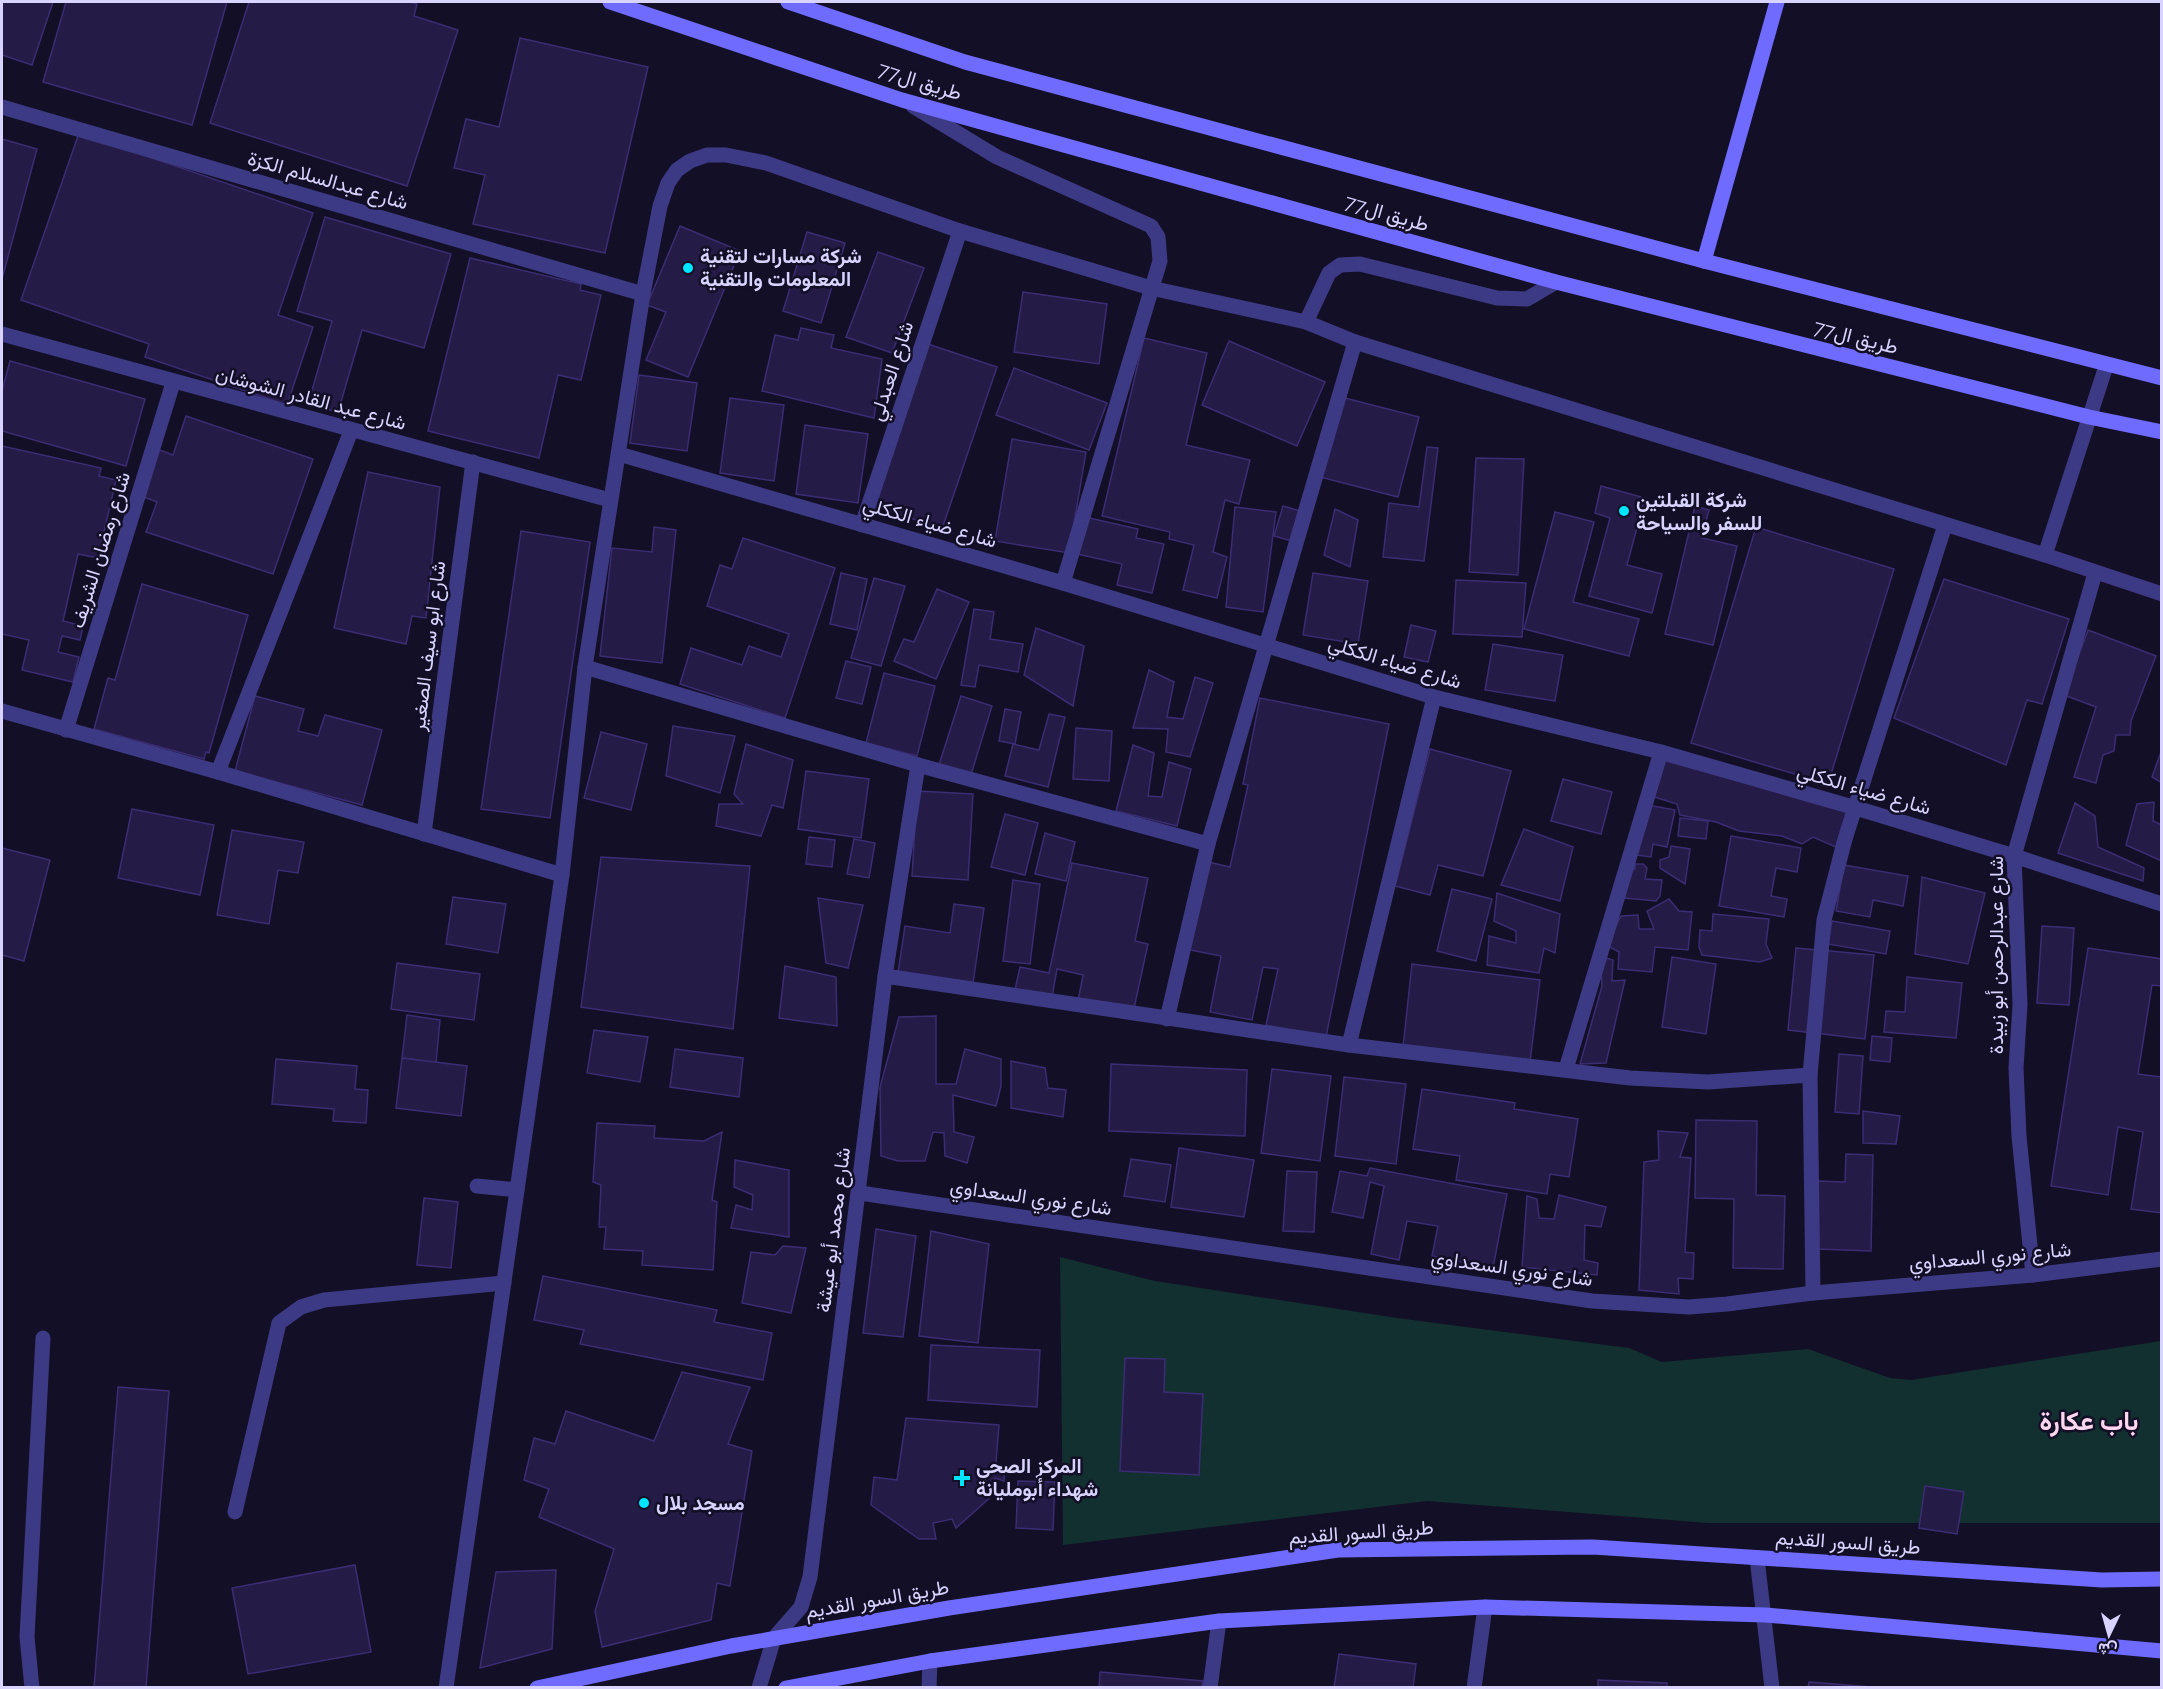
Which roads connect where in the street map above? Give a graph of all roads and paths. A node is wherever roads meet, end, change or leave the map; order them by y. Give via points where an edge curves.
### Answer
1 (610, 2) edge
2 (788, 2) edge
3 (1777, 2) edge
4 (903, 99) junction
5 (2, 107) edge
6 (960, 231) junction
7 (1704, 261) junction
8 (1556, 282) junction
9 (1152, 288) junction
10 (643, 294) junction
11 (1306, 322) junction
12 (2, 334) edge
13 (1355, 342) junction
14 (2106, 366) junction
15 (2162, 378) edge
16 (173, 383) junction
17 (2089, 417) junction
18 (351, 431) junction
19 (2162, 432) edge
20 (619, 454) junction
21 (473, 462) junction
22 (610, 500) junction
23 (862, 525) junction
24 (1945, 525) junction
25 (2044, 555) junction
26 (2095, 573) junction
27 (1063, 583) junction
28 (2162, 594) edge
29 (1266, 645) junction
30 (585, 667) junction
31 (1434, 697) junction
32 (2, 711) edge
33 (66, 730) junction
34 (1660, 752) junction
35 (918, 765) junction
36 (218, 772) junction
37 (1856, 808) junction
38 (424, 834) junction
39 (1208, 844) junction
40 (2014, 856) junction
41 (562, 875) junction
42 (2162, 904) edge
43 (885, 976) junction
44 (1167, 1019) junction
45 (1349, 1045) junction
46 (1566, 1069) junction
47 (1810, 1075) junction
48 (477, 1186) dead end
49 (517, 1190) junction
50 (860, 1193) junction
51 (2162, 1259) edge
52 (2032, 1275) junction
53 (504, 1283) junction
54 (1813, 1293) junction
55 (42, 1338) dead end
56 (235, 1512) dead end
57 (1757, 1558) junction
58 (2162, 1579) edge
59 (1485, 1607) junction
60 (1766, 1615) junction
61 (1218, 1621) junction
62 (774, 1638) junction
63 (2162, 1652) edge
64 (930, 1661) junction
65 (32, 1688) edge
66 (446, 1688) edge
67 (537, 1688) edge
68 (759, 1688) edge
69 (786, 1688) edge
70 (929, 1688) edge
71 (1210, 1688) edge
72 (1474, 1688) edge
73 (1772, 1688) edge

1 - 4 main road, طريق ال77
2 - 7 main road, طريق ال77 via 965,62
3 - 7 main road
4 - 8 main road, طريق ال77
4 - 9 street via 998,157 1151,226 1158,237 1160,261
5 - 10 street, شارع عبدالسلام الكزة
6 - 9 street
6 - 10 street via 766,163 707,155 677,170 668,183
6 - 23 street, شارع العبدلي
7 - 14 main road, طريق ال77
8 - 11 street via 1527,299 1497,298 1360,264 1340,265 1329,273
8 - 17 main road, طريق ال77
9 - 11 street
9 - 27 street
10 - 20 street
11 - 13 street
12 - 16 street, شارع عبد القادر الشوشان
13 - 24 street
13 - 29 street
14 - 15 main road, طريق ال77
14 - 17 street
16 - 18 street, شارع عبد القادر الشوشان
16 - 33 street, شارع رمضان الشريف
17 - 19 main road, طريق ال77
17 - 25 street
18 - 21 street, شارع عبد القادر الشوشان
18 - 36 street
20 - 22 street
20 - 23 street, شارع ضياء الككلي
21 - 22 street, شارع عبد القادر الشوشان
21 - 38 street, شارع ابو سيف الصغير
22 - 30 street
23 - 27 street, شارع ضياء الككلي
24 - 25 street
24 - 37 street
25 - 26 street
26 - 28 street
26 - 40 street, شارع عبدالرحمن أبو زبيدة
27 - 29 street, شارع ضياء الككلي
29 - 31 street, شارع ضياء الككلي
29 - 39 street
30 - 35 street
30 - 41 street
31 - 34 street, شارع ضياء الككلي
31 - 45 street
32 - 33 street
33 - 36 street
34 - 37 street, شارع ضياء الككلي
34 - 46 street
35 - 39 street
35 - 43 street, شارع محمد أبو عيشة
36 - 38 street
37 - 40 street, شارع ضياء الككلي
37 - 47 street via 1824,920
38 - 41 street
39 - 44 street
40 - 42 street, شارع ضياء الككلي
40 - 52 street, شارع عبدالرحمن أبو زبيدة via 2020,1005 2016,1068
41 - 49 street
43 - 44 street
43 - 50 street, شارع محمد أبو عيشة
44 - 45 street
45 - 46 street
46 - 47 street via 1668,1082
47 - 54 street
48 - 49 street
49 - 53 street
50 - 54 street, شارع نوري السعداوي via 1592,1301 1689,1306
50 - 62 street, شارع محمد أبو عيشة via 810,1577 801,1607
51 - 52 street, شارع نوري السعداوي
52 - 54 street, شارع نوري السعداوي
53 - 56 street via 324,1300 301,1307 279,1323
53 - 66 street
55 - 65 street via 27,1637
57 - 58 main road, طريق السور القديم via 2102,1580
57 - 60 street
57 - 62 main road, طريق السور القديم via 1593,1547 1338,1550
59 - 60 main road
59 - 61 main road
59 - 72 street
60 - 63 main road
60 - 73 street
61 - 64 main road
61 - 71 street
62 - 67 main road, طريق السور القديم
62 - 68 street, شارع محمد أبو عيشة
64 - 69 main road
64 - 70 street

